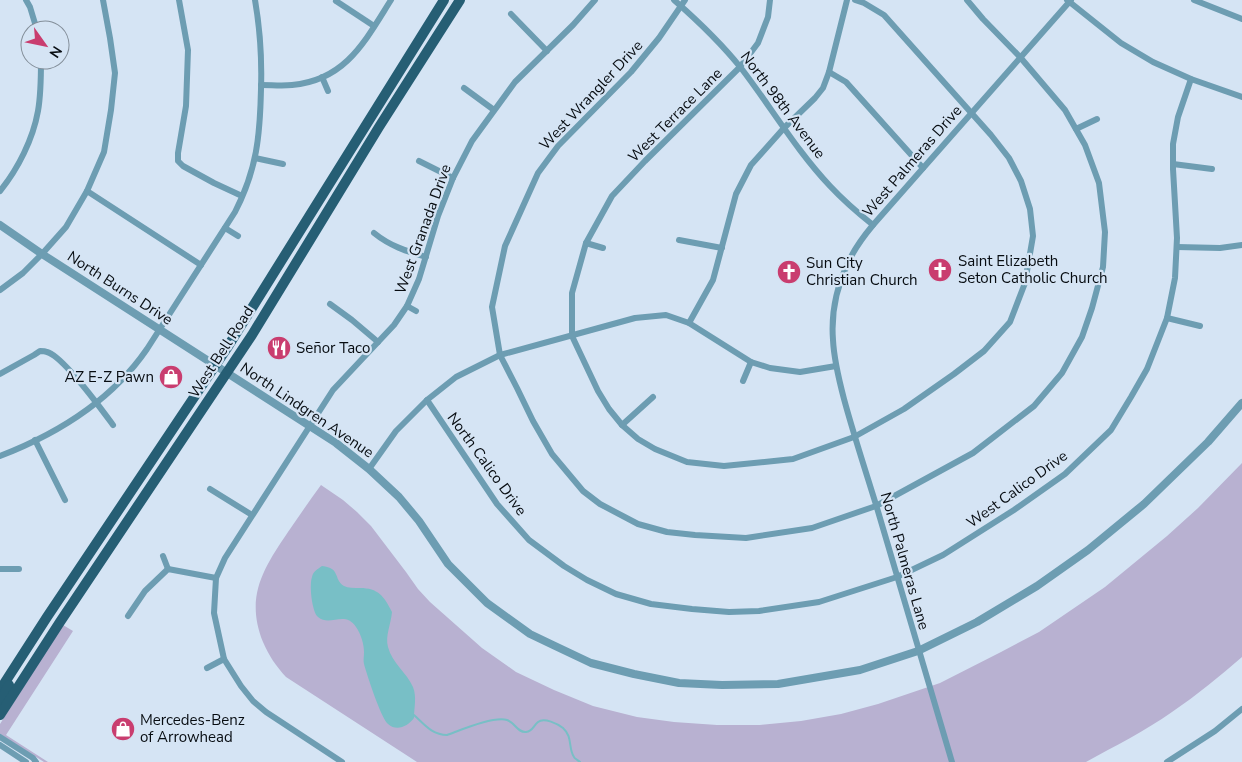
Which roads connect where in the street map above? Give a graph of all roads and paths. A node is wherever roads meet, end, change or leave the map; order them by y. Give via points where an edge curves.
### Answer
1 (26, 0) edge
2 (103, 0) edge
3 (179, 0) edge
4 (255, 0) edge
5 (391, 0) edge
6 (444, 0) edge
7 (460, 0) edge
8 (595, 0) edge
9 (674, 0) edge
10 (770, 0) edge
11 (846, 0) edge
12 (855, 0) edge
13 (967, 0) edge
14 (1194, 0) edge
15 (336, 1) dead end
16 (1069, 1) edge
17 (683, 3) edge
18 (511, 14) dead end
19 (1242, 18) edge
20 (34, 20) edge
21 (374, 26) junction
22 (546, 51) junction
23 (1020, 57) junction
24 (740, 67) junction
25 (41, 70) edge
26 (829, 72) junction
27 (322, 77) junction
28 (1191, 78) junction
29 (261, 85) junction
30 (464, 88) dead end
31 (328, 91) dead end
32 (1242, 97) edge
33 (494, 110) junction
34 (971, 113) junction
35 (1097, 119) dead end
36 (784, 128) junction
37 (1076, 129) junction
38 (255, 158) junction
39 (419, 162) dead end
40 (282, 164) dead end
41 (1172, 164) junction
42 (923, 168) junction
43 (1212, 169) dead end
44 (453, 178) junction
45 (0, 191) edge
46 (87, 191) junction
47 (242, 196) junction
48 (0, 225) edge
49 (873, 225) junction
50 (225, 228) junction
51 (374, 233) dead end
52 (238, 236) dead end
53 (679, 240) dead end
54 (586, 243) junction
55 (1242, 245) edge
56 (1177, 247) junction
57 (603, 248) dead end
58 (722, 248) junction
59 (42, 254) junction
60 (426, 257) junction
61 (201, 265) junction
62 (0, 290) edge
63 (330, 304) dead end
64 (407, 306) junction
65 (416, 311) dead end
66 (1167, 318) junction
67 (689, 323) junction
68 (1200, 326) dead end
69 (159, 330) junction
70 (572, 336) junction
71 (378, 342) junction
72 (500, 355) junction
73 (751, 362) junction
74 (215, 366) junction
75 (836, 366) junction
76 (226, 373) junction
77 (0, 374) edge
78 (743, 381) dead end
79 (652, 397) dead end
80 (427, 400) junction
81 (97, 402) junction
82 (1242, 403) edge
83 (114, 424) dead end
84 (622, 425) junction
85 (309, 426) junction
86 (854, 437) junction
87 (35, 440) junction
88 (0, 456) edge
89 (370, 469) junction
90 (210, 489) dead end
91 (65, 500) dead end
92 (876, 506) junction
93 (252, 515) junction
94 (163, 556) dead end
95 (0, 569) edge
96 (19, 569) dead end
97 (168, 569) junction
98 (897, 577) junction
99 (216, 578) junction
100 (128, 616) dead end
101 (918, 651) junction
102 (224, 659) junction
103 (207, 668) dead end
104 (13, 670) junction
105 (0, 690) edge
106 (0, 702) edge
107 (1242, 709) edge
108 (0, 715) edge
109 (0, 737) edge
110 (0, 745) edge
111 (26, 762) edge
112 (36, 762) edge
113 (342, 762) edge
114 (952, 762) edge
115 (1167, 762) edge

1 - 20 street
2 - 46 street via 115,73 104,152
3 - 47 street via 188,50 186,106 178,160 183,166
4 - 29 street
5 - 21 street
6 - 74 main road, West Bell Road
7 - 76 main road, West Bell Road
8 - 22 street, West Granada Drive
9 - 17 street, North 98th Avenue
10 - 24 street, West Terrace Lane via 758,42
11 - 26 street
12 - 34 street via 884,15
13 - 23 street, West Wrangler Drive
14 - 19 street
15 - 21 street
16 - 23 street, West Palmeras Drive
16 - 28 street via 1121,43 1153,62
17 - 24 street, North 98th Avenue
17 - 72 street, West Wrangler Drive via 631,72 558,146 538,173 505,246 492,306
18 - 22 street
21 - 27 street via 351,58
22 - 33 street, West Granada Drive via 515,82
23 - 34 street, West Palmeras Drive
23 - 37 street, West Wrangler Drive via 1065,110
24 - 36 street, North 98th Avenue
24 - 54 street, West Terrace Lane via 612,196
25 - 45 street via 38,112 30,138 19,164
26 - 36 street via 823,88
26 - 42 street via 846,82
27 - 29 street via 292,85
27 - 31 street
28 - 32 street
28 - 41 street, West Calico Drive via 1177,124
29 - 38 street
30 - 33 street
33 - 44 street, West Granada Drive via 472,141
34 - 42 street, West Palmeras Drive
34 - 86 street via 1009,158 1030,209 1033,236 1025,283 1010,322 984,351 904,409
35 - 37 street
36 - 49 street, North 98th Avenue via 829,185
36 - 58 street via 751,165 736,194
37 - 92 street, West Wrangler Drive via 1099,182 1105,232 1103,267 1082,338 1062,373 1034,406 973,453
38 - 40 street
38 - 47 street
39 - 44 street
41 - 43 street
41 - 56 street, West Calico Drive
42 - 49 street, West Palmeras Drive
44 - 60 street, West Granada Drive
46 - 59 street via 66,227
46 - 61 street
47 - 50 street
48 - 59 street, North Burns Drive
49 - 75 street, West Palmeras Drive via 847,263 834,307 832,339
50 - 52 street
50 - 61 street
51 - 60 street via 390,245
53 - 58 street
54 - 57 street
54 - 70 street, West Terrace Lane via 572,293
55 - 56 street
56 - 66 street, West Calico Drive
58 - 67 street via 713,280
59 - 62 street
59 - 69 street, North Burns Drive
60 - 64 street, West Granada Drive
61 - 69 street
63 - 71 street
64 - 65 street, West Granada Drive
64 - 71 street, West Granada Drive
66 - 68 street
66 - 98 street, West Calico Drive via 1147,369 1111,430 1065,474 1014,510 943,555
67 - 70 street via 666,315 635,318
67 - 73 street
69 - 74 street, North Burns Drive
69 - 81 street via 130,372
70 - 72 street
70 - 84 street via 598,391
71 - 85 street, West Granada Drive via 333,390
72 - 80 street via 456,378
72 - 92 street, West Wrangler Drive via 533,421 564,469 582,491 638,524 667,532 746,538 812,528
73 - 75 street via 800,372
73 - 78 street
74 - 76 street, North Burns Drive
74 - 104 main road, West Bell Road
75 - 86 street, North Palmeras Lane
76 - 85 street, North Lindgren Avenue
76 - 108 main road, West Bell Road
77 - 81 street via 40,351 48,352 63,363
79 - 84 street
80 - 89 street via 396,431
80 - 98 street, North Calico Drive via 497,504 529,540 564,566 616,594 650,604 692,609 759,611 819,602
81 - 83 street
81 - 87 street
82 - 101 street, North Lindgren Avenue via 1208,442 1144,504 1088,550 1037,586
84 - 86 street via 655,449 687,462 724,466 794,459
85 - 89 street, North Lindgren Avenue
85 - 93 street, West Granada Drive
86 - 92 street, North Palmeras Lane
87 - 88 street
87 - 91 street
89 - 101 street, North Lindgren Avenue via 412,513 448,564 487,603 530,634 591,663 679,683 778,684 860,670
90 - 93 street
92 - 98 street, North Palmeras Lane
93 - 99 street, West Granada Drive
94 - 97 street
95 - 96 street
97 - 99 street
97 - 100 street via 144,591
98 - 101 street, North Palmeras Lane
99 - 102 street via 214,614
101 - 114 street, North Palmeras Lane
102 - 103 street
102 - 113 street via 253,701
104 - 105 main road, West Bell Road
104 - 106 main road
107 - 115 street
109 - 112 street
110 - 111 street

